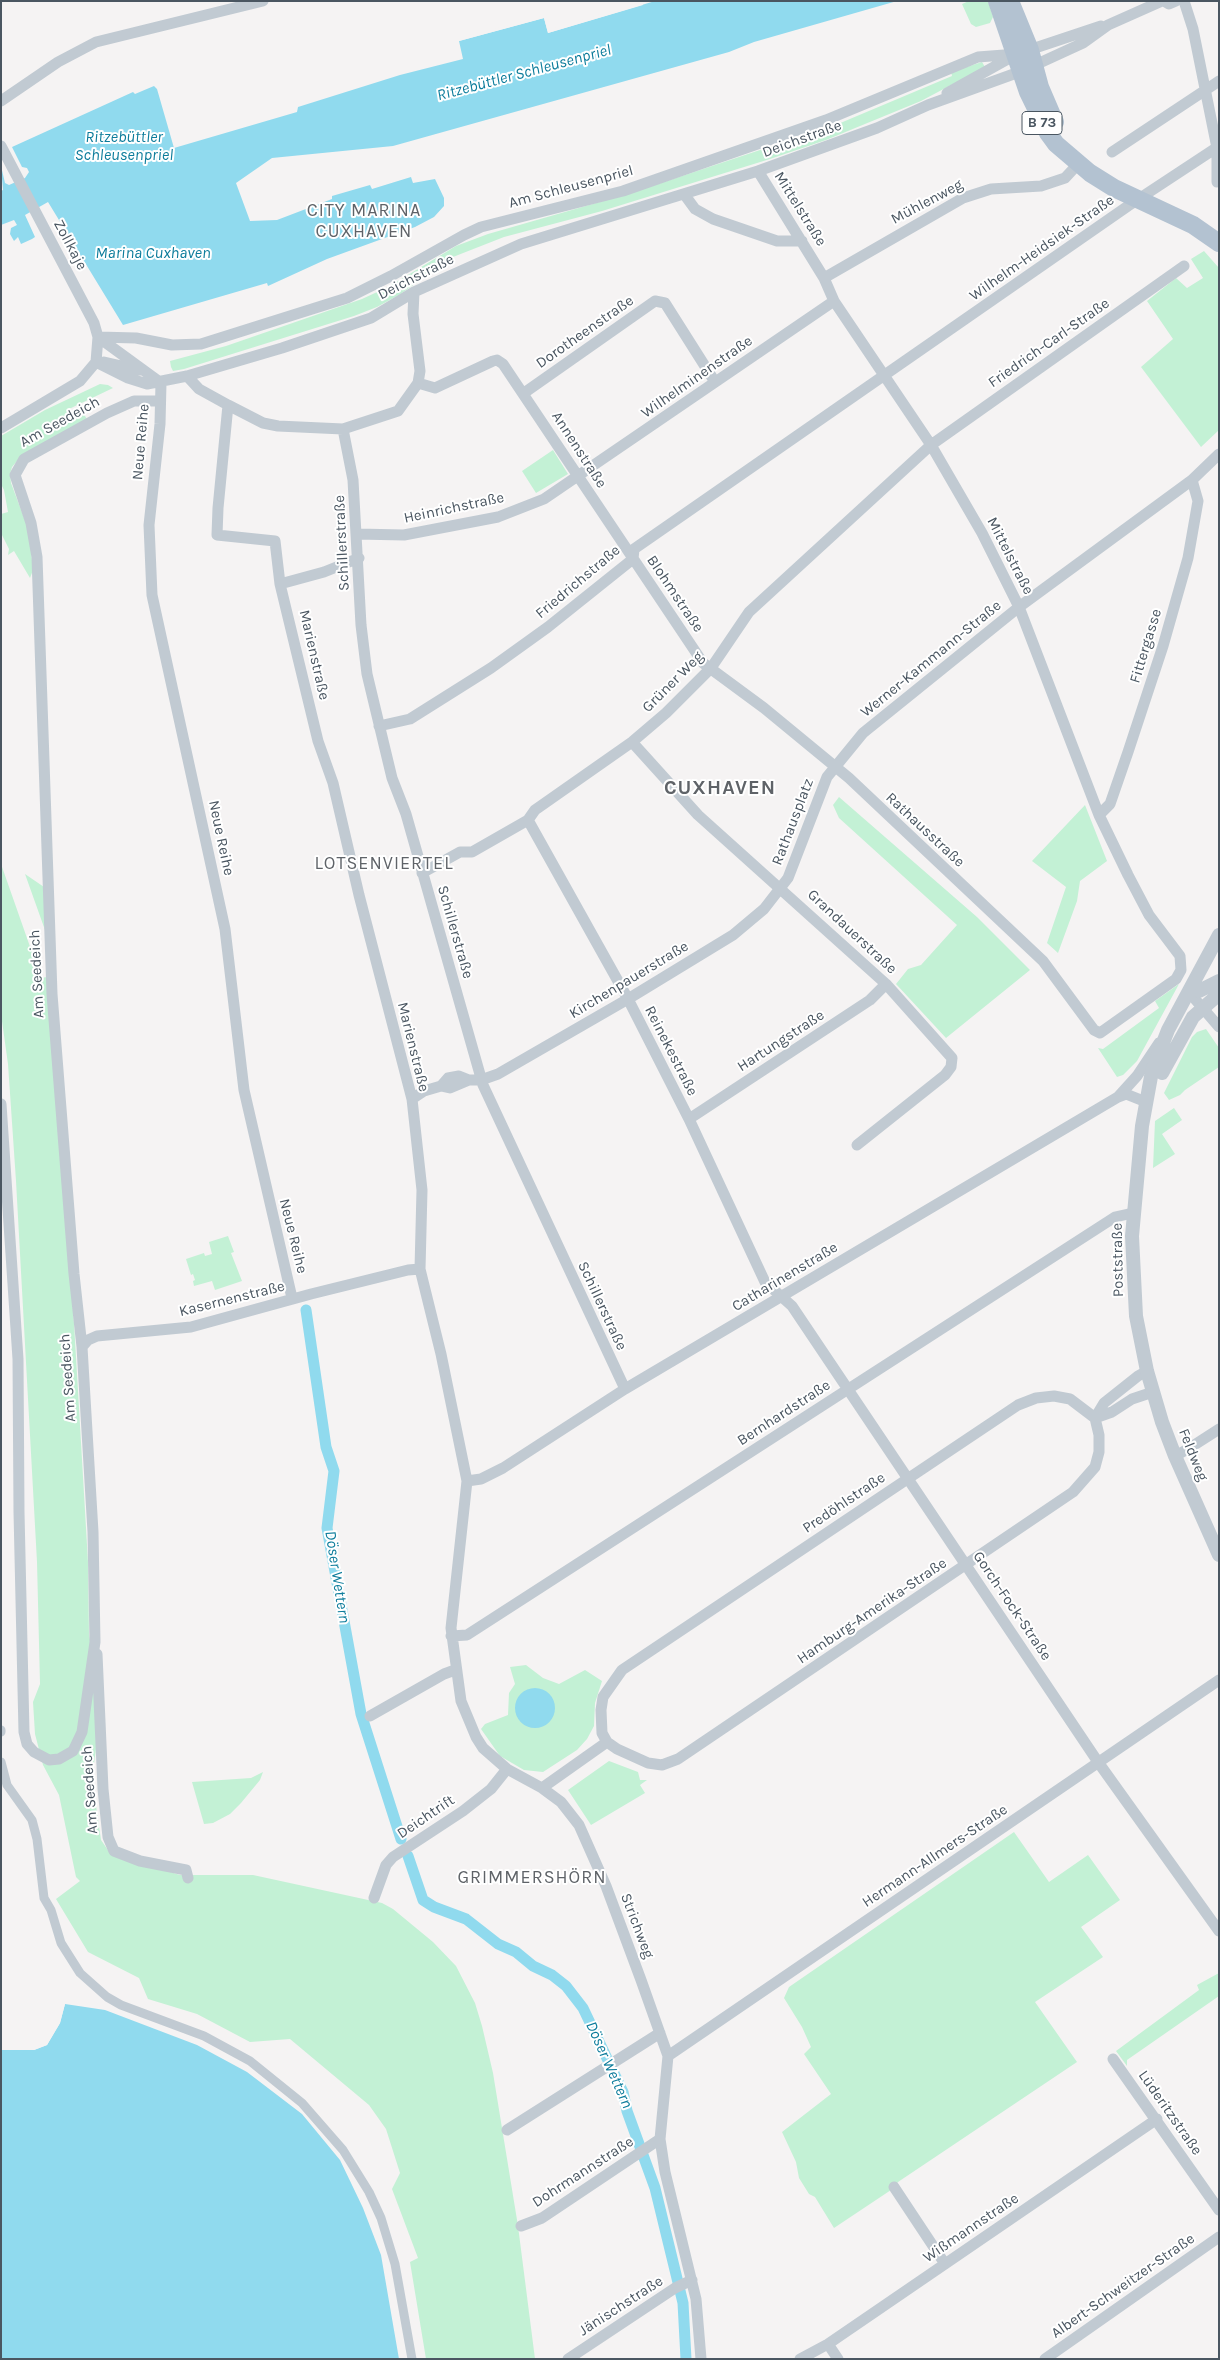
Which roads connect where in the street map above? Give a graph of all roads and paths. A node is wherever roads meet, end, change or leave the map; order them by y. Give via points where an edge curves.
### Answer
1 (263, 1) edge
2 (997, 1) edge
3 (1010, 1) edge
4 (1163, 1) edge
5 (1176, 1) edge
6 (1186, 4) edge
7 (1026, 60) junction
8 (1219, 81) edge
9 (1206, 91) junction
10 (1, 101) edge
11 (928, 105) junction
12 (1, 146) edge
13 (1218, 147) edge
14 (1112, 152) dead end
15 (1078, 164) junction
16 (758, 171) junction
17 (1217, 182) dead end
18 (684, 194) junction
19 (1138, 199) junction
20 (802, 241) junction
21 (1219, 243) edge
22 (1184, 266) dead end
23 (824, 278) junction
24 (414, 292) junction
25 (834, 301) junction
26 (98, 337) junction
27 (136, 338) junction
28 (130, 360) junction
29 (96, 362) junction
30 (143, 371) junction
31 (187, 376) junction
32 (884, 377) junction
33 (715, 382) junction
34 (161, 383) junction
35 (418, 383) junction
36 (524, 393) junction
37 (160, 401) junction
38 (228, 405) junction
39 (1, 428) edge
40 (342, 429) junction
41 (931, 445) junction
42 (1219, 454) edge
43 (578, 477) junction
44 (1192, 480) junction
45 (357, 534) junction
46 (358, 558) junction
47 (633, 559) junction
48 (280, 584) junction
49 (1019, 607) junction
50 (710, 668) junction
51 (379, 726) junction
52 (632, 742) junction
53 (834, 766) junction
54 (1099, 815) junction
55 (528, 820) junction
56 (422, 873) junction
57 (780, 889) junction
58 (1219, 935) edge
59 (1219, 950) edge
60 (1176, 979) joint
61 (1219, 981) edge
62 (886, 984) junction
63 (1203, 997) edge
64 (628, 999) junction
65 (1219, 1019) edge
66 (1219, 1027) edge
67 (1168, 1030) junction
68 (481, 1080) junction
69 (1118, 1096) junction
70 (1147, 1098) junction
71 (412, 1099) junction
72 (1, 1104) edge
73 (689, 1119) junction
74 (857, 1146) dead end
75 (1133, 1213) junction
76 (420, 1269) junction
77 (292, 1298) junction
78 (780, 1298) junction
79 (82, 1347) junction
80 (1147, 1371) junction
81 (625, 1389) junction
82 (849, 1389) junction
83 (1153, 1392) junction
84 (1095, 1418) junction
85 (1162, 1422) joint
86 (1219, 1429) edge
87 (1175, 1456) junction
88 (909, 1477) junction
89 (467, 1481) junction
90 (463, 1524) joint
91 (1219, 1555) edge
92 (966, 1566) junction
93 (451, 1636) junction
94 (95, 1642) junction
95 (455, 1670) junction
96 (1219, 1680) edge
97 (370, 1716) dead end
98 (608, 1742) junction
99 (1, 1762) edge
100 (1098, 1762) junction
101 (507, 1769) junction
102 (542, 1788) junction
103 (188, 1878) dead end
104 (374, 1898) dead end
105 (1219, 1931) edge
106 (660, 2033) junction
107 (668, 2056) junction
108 (1113, 2059) dead end
109 (1157, 2119) junction
110 (507, 2130) dead end
111 (660, 2138) junction
112 (894, 2187) dead end
113 (1219, 2210) edge
114 (521, 2226) dead end
115 (1219, 2237) edge
116 (945, 2264) junction
117 (683, 2284) junction
118 (828, 2344) junction
119 (412, 2359) edge
120 (568, 2359) edge
121 (701, 2359) edge
122 (800, 2359) edge
123 (838, 2359) edge
124 (1046, 2359) edge

1 - 10 street via 96,42 58,62
2 - 7 main road, B 73
3 - 7 main road, B 73
4 - 5 street, Deichstraße via 1170,4
4 - 7 street, Deichstraße via 1108,25 1083,43
6 - 9 street
7 - 11 street, Deichstraße
7 - 11 street, Deichstraße
7 - 15 main road, B 73 via 1061,137
7 - 27 street, Am Schleusenpriel via 978,57 826,120 623,191 481,227 347,298 201,344 172,345
8 - 9 street
9 - 13 street
9 - 14 street
11 - 16 street, Deichstraße via 877,128
12 - 26 street, Zollkaje via 94,323
13 - 17 street
13 - 19 street, Wilhelm-Heidsiek-Straße
15 - 19 main road, B 73 via 1114,188
15 - 23 street, Mühlenweg via 1065,178 1041,186 991,189 962,198
16 - 18 street, Deichstraße
16 - 20 street, Mittelstraße
18 - 20 street via 695,209 713,220 778,240
18 - 24 street, Deichstraße via 521,244
19 - 21 main road, B 73 via 1186,221
19 - 32 street, Wilhelm-Heidsiek-Straße
20 - 23 street, Mittelstraße
22 - 41 street, Friedrich-Carl-Straße
23 - 25 street, Mittelstraße
24 - 31 street, Deichstraße via 371,318
24 - 35 street via 413,314 420,371
25 - 32 street, Mittelstraße
25 - 33 street, Wilhelminenstraße
26 - 27 street, Am Schleusenpriel
26 - 28 street
26 - 29 street, Zollkaje
27 - 28 street via 129,352
28 - 30 street
29 - 30 street
29 - 34 street, Deichstraße via 128,378 147,384
29 - 39 street via 80,381
30 - 34 street
31 - 34 street, Deichstraße
31 - 38 street via 199,389
32 - 41 street, Mittelstraße
32 - 47 street, Friedrichstraße via 634,549
33 - 36 street, Dorotheenstraße via 664,304 655,301
33 - 43 street, Wilhelminenstraße
34 - 37 street, Neue Reihe
35 - 36 street, Annenstraße via 435,388 497,360
35 - 40 street via 398,410
36 - 43 street, Annenstraße
37 - 77 street, Neue Reihe via 149,525 152,595 225,929 244,1090
37 - 79 street, Am Seedeich via 134,401 107,413 24,458 15,475 31,523 37,557 52,994
38 - 40 street via 263,423
38 - 48 street, Marienstraße via 217,535 275,542
40 - 45 street, Schillerstraße via 353,480
41 - 49 street, Mittelstraße via 982,532
41 - 50 street, Grüner Weg via 749,612
42 - 44 street, Werner-Kammann-Straße
43 - 45 street, Heinrichstraße via 544,499 498,517 404,535
43 - 47 street, Annenstraße
44 - 49 street, Werner-Kammann-Straße
44 - 54 street, Fittergasse via 1198,501 1188,558 1164,646 1110,804
45 - 46 street, Schillerstraße
46 - 48 street via 324,572
46 - 51 street, Schillerstraße via 361,625
47 - 50 street, Blohmstraße via 703,663
47 - 51 street, Friedrichstraße via 491,668 410,719
48 - 71 street, Marienstraße
49 - 53 street, Werner-Kammann-Straße via 881,716
49 - 54 street, Mittelstraße
50 - 52 street, Grüner Weg
50 - 53 street, Rathausstraße
51 - 56 street, Schillerstraße
52 - 55 street, Grüner Weg via 535,810
52 - 57 street, Grandauerstraße via 682,799
53 - 57 street, Rathausplatz via 797,857
53 - 60 street, Rathausstraße via 1043,961 1094,1030 1100,1033
54 - 60 street, Mittelstraße via 1149,914 1180,956 1181,970
55 - 56 street, Grüner Weg via 472,852 460,852
55 - 64 street, Reinekestraße
56 - 68 street, Schillerstraße
57 - 62 street, Grandauerstraße
57 - 64 street, Kirchenpauerstraße via 764,909 733,935
58 - 63 street, Poststraße
59 - 63 street, Poststraße
61 - 63 street
62 - 73 street, Hartungstraße via 870,1000
62 - 74 street, Grandauerstraße via 952,1058 951,1067
63 - 65 street
63 - 66 street
63 - 67 street, Poststraße
63 - 70 street, Poststraße via 1175,1036 1162,1073
64 - 68 street, Kirchenpauerstraße via 498,1074
64 - 73 street, Reinekestraße
67 - 69 street, Catharinenstraße via 1137,1076
67 - 70 street, Poststraße via 1152,1071
68 - 71 street via 459,1076 448,1078 441,1086
68 - 81 street, Schillerstraße
69 - 70 street via 1126,1094
69 - 78 street, Catharinenstraße
70 - 75 street, Poststraße
71 - 76 street, Marienstraße via 422,1190
72 - 94 street, Am Seedeich via 18,1360 24,1732 27,1744 34,1752 49,1760 59,1759 73,1751 82,1732
73 - 78 street, Reinekestraße via 765,1282
75 - 80 street, Poststraße via 1135,1306 1140,1347
75 - 82 street, Bernhardstraße via 1115,1217
76 - 77 street, Kasernenstraße
76 - 89 street, Marienstraße via 442,1354
77 - 79 street, Kasernenstraße via 191,1327 96,1336
78 - 81 street, Catharinenstraße
78 - 82 street, Gorch-Fock-Straße via 792,1306
79 - 94 street, Am Seedeich via 93,1532
80 - 83 street, Poststraße
80 - 84 street via 1104,1403
81 - 89 street, Catharinenstraße via 503,1468 481,1480
82 - 88 street, Gorch-Fock-Straße
82 - 93 street, Bernhardstraße via 467,1635
83 - 84 street
83 - 85 street, Poststraße
84 - 88 street, Predöhlstraße via 1070,1399 1054,1396 1036,1398 1018,1405
84 - 92 street, Hamburg-Amerika-Straße via 1099,1452 1095,1467 1085,1481
85 - 87 street, Feldweg
86 - 87 street
87 - 91 street, Feldweg
88 - 92 street, Gorch-Fock-Straße
88 - 98 street, Predöhlstraße via 622,1670 603,1697 602,1733
89 - 90 street, Marienstraße
90 - 93 street, Strichweg
92 - 98 street, Hamburg-Amerika-Straße via 678,1759 662,1765 648,1763
92 - 100 street, Gorch-Fock-Straße
93 - 95 street, Strichweg
94 - 103 street, Am Seedeich via 99,1666 102,1789 108,1837 114,1851 140,1861 186,1870
95 - 97 street
95 - 101 street, Strichweg via 461,1701 476,1737
96 - 100 street, Hermann-Allmers-Straße
98 - 102 street
99 - 119 street via 7,1785 32,1820 44,1898 61,1943 80,1973 121,2005 204,2036 250,2061 302,2103 343,2150 381,2218 397,2271
100 - 105 street, Gorch-Fock-Straße
100 - 107 street, Hermann-Allmers-Straße
101 - 102 street, Strichweg
101 - 104 street, Deichtrift via 491,1789 463,1811 393,1857 386,1865
102 - 106 street, Strichweg via 561,1802 579,1825 606,1886
106 - 107 street, Strichweg
106 - 110 street
107 - 111 street, Strichweg
108 - 109 street, Lüderitzstraße
109 - 113 street, Lüderitzstraße
109 - 116 street, Wißmannstraße
111 - 114 street, Dohrmannstraße via 542,2218
111 - 117 street, Strichweg
112 - 116 street
115 - 124 street, Albert-Schweitzer-Straße
116 - 118 street, Wißmannstraße
117 - 120 street, Jänischstraße
117 - 121 street, Strichweg via 698,2311
118 - 122 street, Wißmannstraße
118 - 123 street

